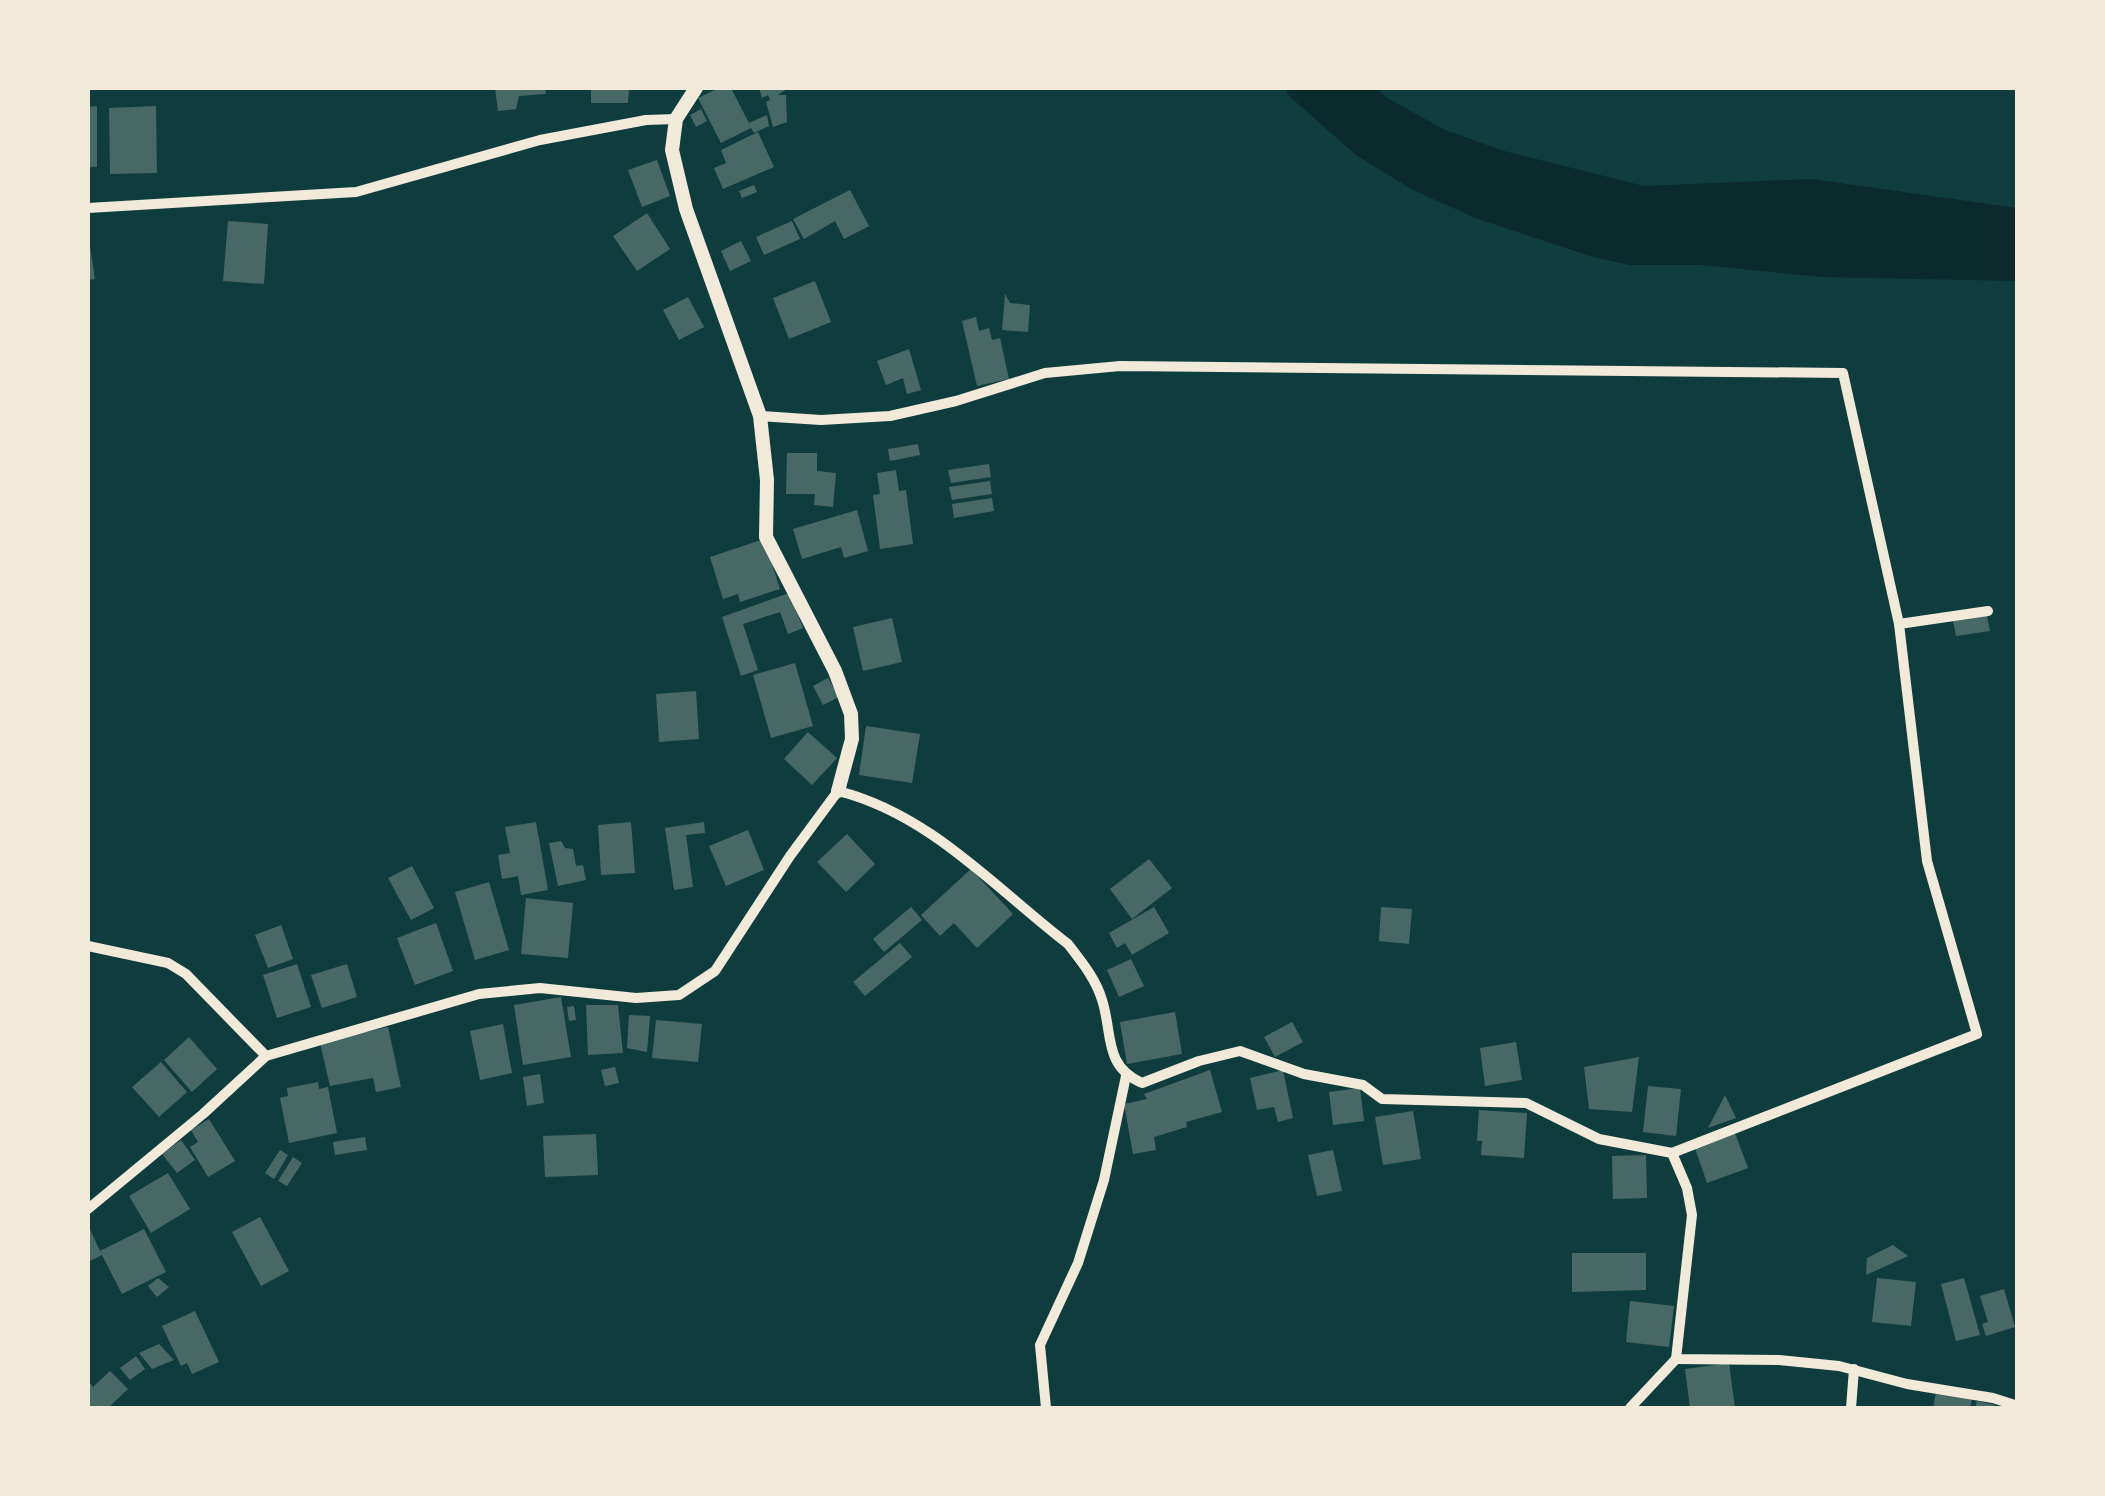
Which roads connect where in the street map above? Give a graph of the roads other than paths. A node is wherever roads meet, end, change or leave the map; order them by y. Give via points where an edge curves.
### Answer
1 (696, 88) edge
2 (676, 120) junction
3 (88, 208) edge
4 (760, 416) junction
5 (1988, 611) dead end
6 (1899, 624) junction
7 (838, 792) junction
8 (88, 946) edge
9 (266, 1056) junction
10 (1126, 1076) junction
11 (1672, 1153) junction
12 (88, 1209) edge
13 (1676, 1359) junction
14 (1854, 1370) junction
15 (2018, 1406) edge
16 (1046, 1408) edge
17 (1630, 1408) edge
18 (1851, 1408) edge

1 - 2 street
2 - 3 street via 540,140 356,192
2 - 4 street via 672,150 686,209
4 - 6 street via 890,416 1045,373 1120,366 1843,373
4 - 7 street via 766,537 851,714 852,739
5 - 6 street
6 - 11 street via 1927,861 1976,1034
7 - 9 street via 715,971 679,995 636,998 540,988 479,994
7 - 10 street via 915,821 1068,944 1102,1000 1110,1047
8 - 9 street via 168,963 186,974
9 - 12 street
10 - 11 street via 1142,1083 1240,1052 1363,1085 1382,1099 1526,1103 1599,1140
10 - 16 street via 1078,1264 1040,1344
11 - 13 street via 1692,1215
13 - 14 street via 1779,1360
13 - 17 street
14 - 15 street
14 - 18 street

